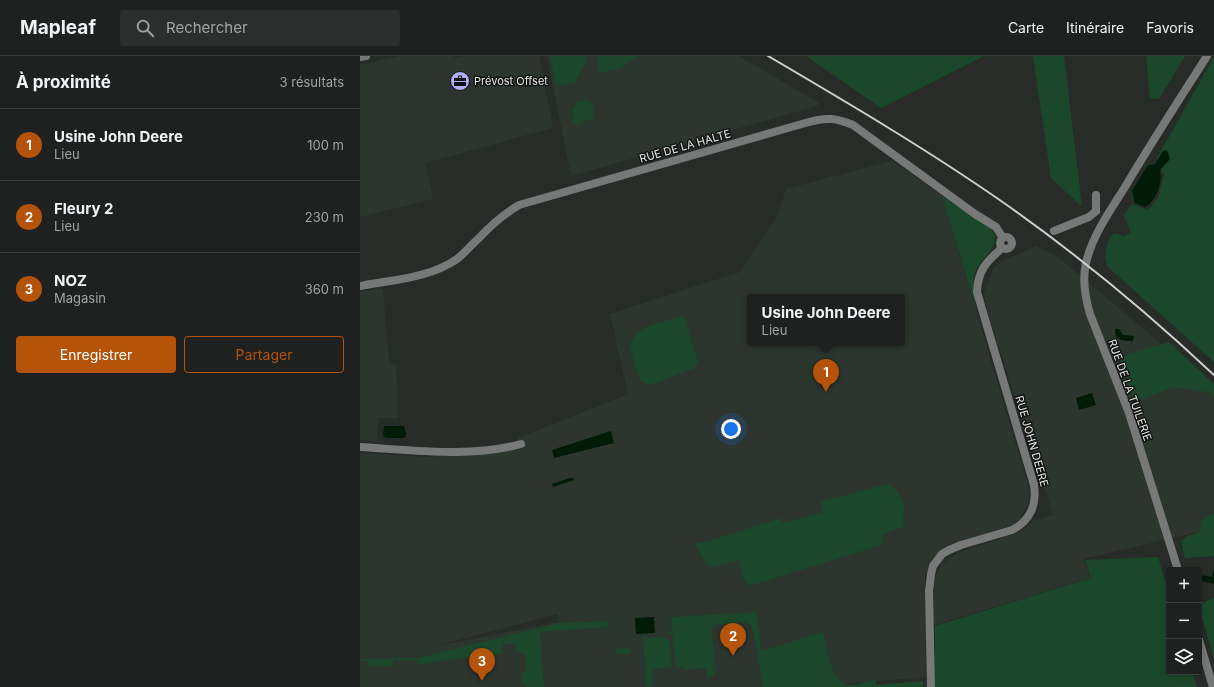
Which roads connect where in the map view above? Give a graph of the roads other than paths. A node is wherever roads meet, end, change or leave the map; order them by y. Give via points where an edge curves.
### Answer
1 (366, 56) edge
2 (1207, 56) edge
3 (360, 57) edge
4 (1096, 195) dead end
5 (1096, 211) junction
6 (1106, 218) junction
7 (1054, 231) dead end
8 (1002, 248) joint
9 (360, 286) edge
10 (521, 444) dead end
11 (360, 447) edge
12 (1177, 567) edge
13 (1202, 650) edge
14 (931, 687) edge
15 (1213, 687) edge

1 - 3 street
2 - 6 street, RUE DE LA TUILERIE
4 - 5 street
5 - 6 street
5 - 7 street via 1089,217
6 - 12 street, RUE DE LA TUILERIE via 1087,256 1084,273 1085,297 1130,413
8 - 9 street, RUE DE LA HALTE via 1010,249 1013,243 1009,238 1003,238 996,227 853,126 829,118 519,205 498,219 467,250 444,266 415,276
8 - 14 street, RUE JOHN DEERE via 982,269 977,282 977,292 1036,499 1030,515 1019,527 949,550 942,554 933,566 930,591
10 - 11 street via 455,451
13 - 15 street

